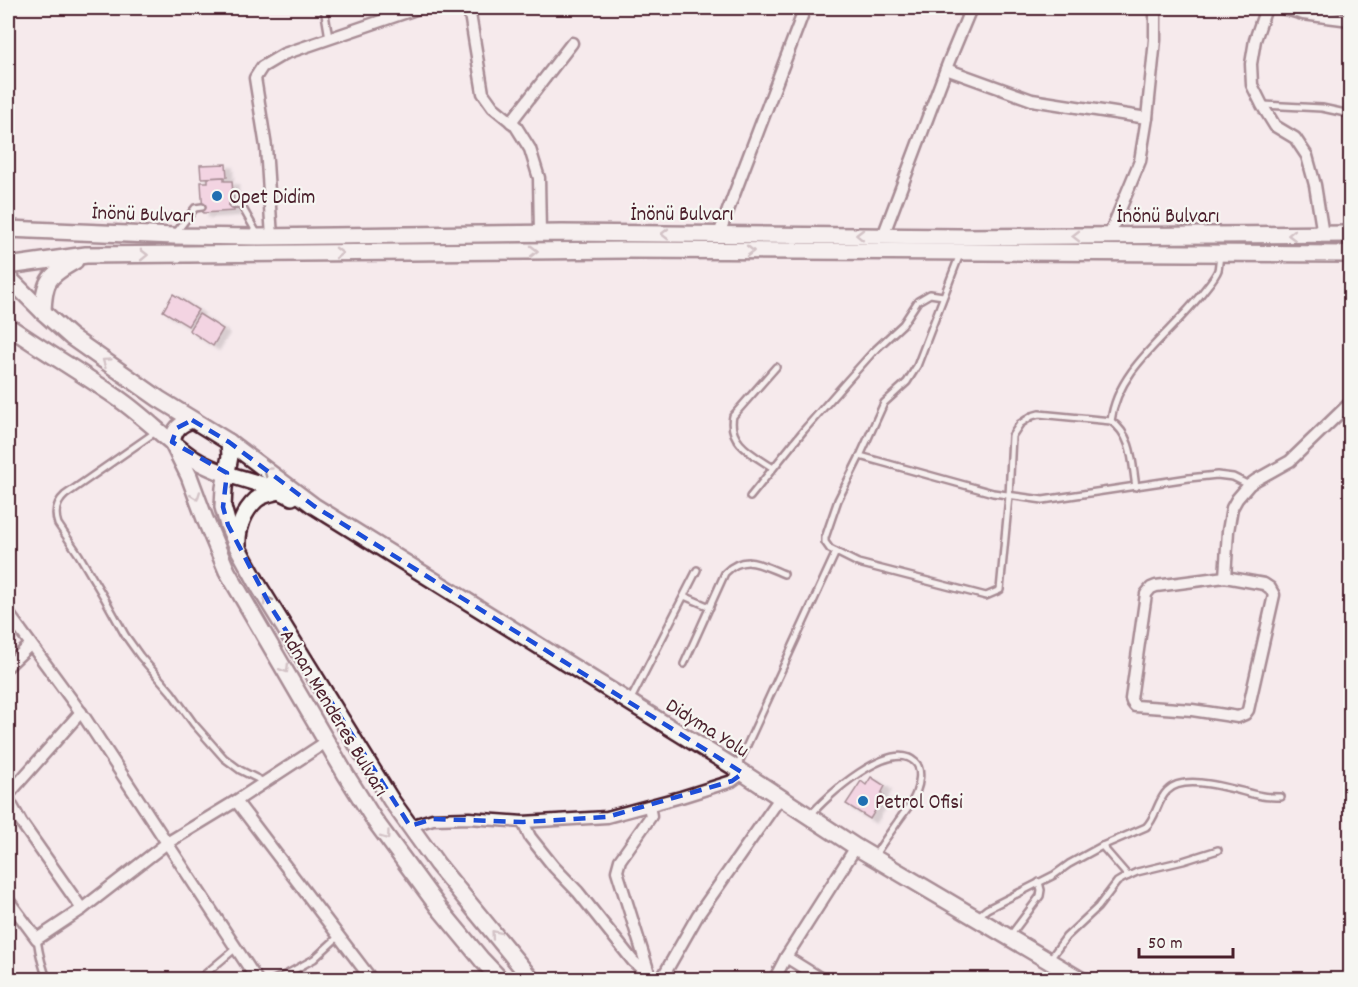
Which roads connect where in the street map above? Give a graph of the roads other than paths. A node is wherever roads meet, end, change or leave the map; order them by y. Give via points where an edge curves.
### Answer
1 (324, 8) edge
2 (419, 8) edge
3 (469, 8) edge
4 (805, 8) edge
5 (971, 8) edge
6 (1155, 8) edge
7 (1266, 8) edge
8 (1282, 8) edge
9 (1350, 20) edge
10 (330, 39) junction
11 (572, 43) dead end
12 (946, 69) junction
13 (1262, 105) junction
14 (1350, 114) edge
15 (1147, 118) junction
16 (511, 122) junction
17 (233, 205) dead end
18 (202, 207) dead end
19 (10, 230) edge
20 (540, 233) junction
21 (719, 234) junction
22 (1350, 234) edge
23 (1323, 235) junction
24 (174, 236) junction
25 (883, 236) junction
26 (1109, 236) junction
27 (266, 237) junction
28 (960, 252) junction
29 (1220, 254) junction
30 (1350, 254) edge
31 (86, 255) junction
32 (8, 266) edge
33 (8, 277) edge
34 (943, 296) junction
35 (43, 312) junction
36 (10, 332) edge
37 (776, 367) dead end
38 (1350, 403) edge
39 (192, 420) junction
40 (1111, 421) junction
41 (159, 430) junction
42 (172, 442) junction
43 (229, 442) junction
44 (860, 456) junction
45 (773, 468) junction
46 (227, 473) junction
47 (1249, 485) junction
48 (1136, 487) junction
49 (280, 491) junction
50 (1009, 496) junction
51 (750, 497) dead end
52 (314, 506) junction
53 (238, 548) junction
54 (836, 552) junction
55 (697, 570) dead end
56 (784, 574) dead end
57 (1225, 577) junction
58 (684, 596) junction
59 (710, 607) junction
60 (8, 613) edge
61 (30, 645) junction
62 (684, 664) dead end
63 (8, 666) edge
64 (629, 702) junction
65 (81, 712) junction
66 (326, 742) junction
67 (740, 771) junction
68 (264, 782) junction
69 (8, 797) edge
70 (1281, 797) dead end
71 (780, 798) junction
72 (236, 801) junction
73 (649, 806) junction
74 (809, 817) junction
75 (523, 822) junction
76 (410, 826) junction
77 (167, 843) junction
78 (1102, 846) junction
79 (856, 847) junction
80 (1218, 850) dead end
81 (873, 857) junction
82 (1128, 876) junction
83 (1039, 882) junction
84 (8, 900) edge
85 (82, 909) junction
86 (976, 918) junction
87 (339, 936) junction
88 (1009, 937) junction
89 (37, 939) junction
90 (236, 948) junction
91 (786, 957) junction
92 (1050, 961) junction
93 (652, 977) edge
94 (48, 980) edge
95 (198, 980) edge
96 (257, 980) edge
97 (273, 980) edge
98 (372, 980) edge
99 (501, 980) edge
100 (532, 980) edge
101 (661, 980) edge
102 (774, 980) edge
103 (823, 980) edge
104 (1081, 980) edge

1 - 10 lane
2 - 10 street
3 - 16 street via 483,93
4 - 21 street
5 - 12 street
6 - 15 street
7 - 13 street via 1251,64 1252,86
8 - 9 street
10 - 27 street via 284,54 262,67 255,78 266,147
11 - 16 street
12 - 15 street via 1032,100
12 - 25 street
13 - 14 lane via 1322,108
13 - 23 street via 1275,126 1295,138 1307,156
15 - 26 street via 1140,161
16 - 20 street via 530,149 539,178
17 - 27 lane via 241,205
18 - 24 lane via 195,208
19 - 24 main road, İnönü Bulvarı
21 -> 20 main road, İnönü Bulvarı
20 - 27 main road, İnönü Bulvarı
25 -> 21 main road, İnönü Bulvarı
22 - 23 main road, İnönü Bulvarı
23 -> 26 main road, İnönü Bulvarı
24 - 27 main road, İnönü Bulvarı
26 -> 25 main road, İnönü Bulvarı
28 - 29 main road, İnönü Bulvarı
31 -> 28 main road, İnönü Bulvarı via 626,250
28 - 34 lane
29 - 30 main road, İnönü Bulvarı
29 - 40 lane via 1217,272 1192,307 1144,355 1122,386
31 - 32 main road, İnönü Bulvarı
31 - 35 main road via 58,270 48,281
33 - 35 main road
34 - 44 lane via 917,366 907,382 884,403
34 - 45 lane via 930,294 918,301 903,324 873,352
39 -> 35 main road via 70,337
36 - 41 main road via 118,398
37 - 45 lane via 733,416 732,423 741,446
38 - 47 street via 1290,461
39 - 42 main road via 177,428
39 - 43 main road
40 - 48 lane via 1129,443
40 - 50 lane via 1039,414 1026,419 1012,436
41 - 42 main road
41 - 68 lane via 65,495 58,502 56,518 140,656 224,758
42 - 46 main road via 210,468
42 -> 66 main road, Adnan Menderes Bulvarı via 227,571
43 - 46 main road, Adnan Menderes Bulvarı
52 -> 43 main road
44 - 50 lane
44 - 54 lane via 825,538 827,546
45 - 51 lane
46 - 49 main road
46 - 53 main road, Adnan Menderes Bulvarı via 223,507
47 - 48 lane via 1217,475
47 - 57 street via 1232,508
48 - 50 lane via 1043,500
49 - 52 main road
49 - 53 main road via 256,500 237,532
50 - 54 lane via 1000,590 986,596 858,562
52 - 64 main road, Didyma Yolu
76 -> 53 main road, Adnan Menderes Bulvarı
54 - 67 lane
55 - 58 lane
56 - 59 lane via 752,562 736,564 725,573
57 - 57 street via 1156,586 1148,591 1131,699 1135,706 1238,717 1248,710 1274,595 1264,584
58 - 59 lane
58 - 64 lane
59 - 62 lane
60 - 61 street
61 - 63 street
61 - 65 street
64 - 67 main road, Didyma Yolu
65 - 69 street
65 - 77 street
66 - 68 street
66 -> 99 main road, Adnan Menderes Bulvarı via 405,863
67 - 71 main road, Didyma Yolu
67 - 73 street via 732,782
68 - 72 street
69 - 85 street
70 - 78 lane via 1182,782 1162,796 1150,824
71 - 74 main road, Didyma Yolu
71 - 101 street via 698,915
72 - 77 street
72 - 87 street
73 - 75 street via 607,817
73 - 93 street via 651,816 620,860 617,871
74 - 79 main road, Didyma Yolu
74 - 81 lane via 827,797 866,769 899,757 916,762 916,794
75 - 76 street via 433,819
75 - 93 street via 542,852 633,961
100 -> 76 main road, Adnan Menderes Bulvarı
77 - 85 street
77 - 90 street
78 - 82 lane
78 - 83 lane
79 - 81 main road, Didyma Yolu
79 - 91 street
80 - 82 lane
81 - 86 main road, Didyma Yolu
82 - 92 lane via 1117,882 1098,908 1066,937
83 - 86 lane
83 - 88 lane via 1040,896
84 - 89 street
85 - 89 street
86 - 88 main road, Didyma Yolu
87 - 97 lane via 314,959
87 - 98 street
88 - 92 main road, Didyma Yolu
89 - 94 lane
90 - 95 lane
90 - 96 street
91 - 102 street
91 - 103 street
92 - 104 main road, Didyma Yolu

